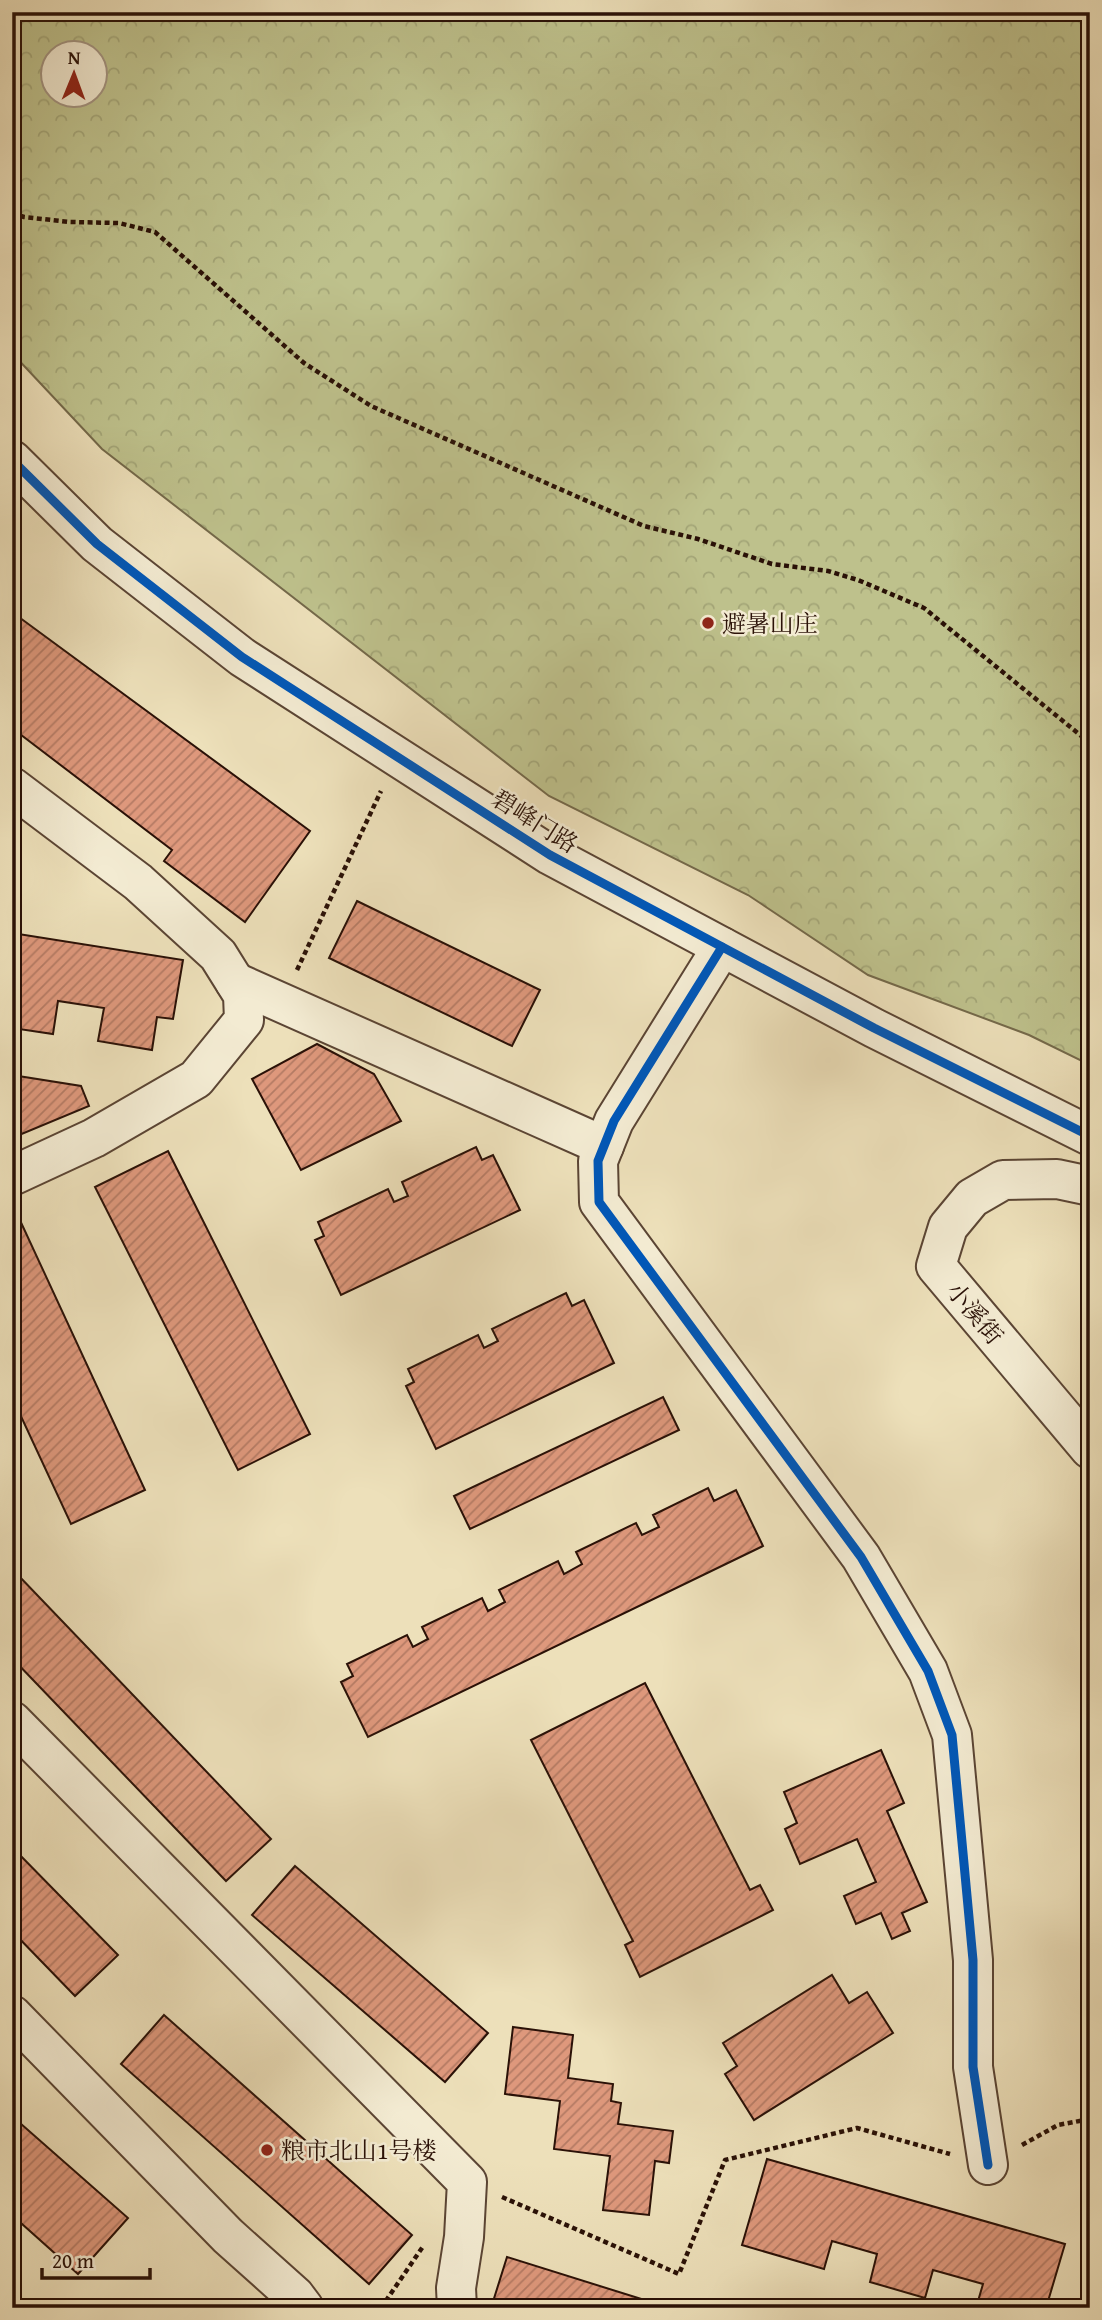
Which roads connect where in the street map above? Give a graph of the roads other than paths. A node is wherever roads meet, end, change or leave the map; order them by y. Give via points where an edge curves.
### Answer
1 (12, 460) edge
2 (12, 788) edge
3 (722, 947) junction
4 (235, 982) junction
5 (1090, 1136) edge
6 (604, 1146) junction
7 (12, 1176) edge
8 (1090, 1186) edge
9 (1090, 1450) edge
10 (12, 1721) edge
11 (12, 2015) edge
12 (988, 2165) road end
13 (304, 2308) edge
14 (457, 2308) edge

1 - 3 street, 碧峰门路 via 97,544 232,649 550,855
2 - 4 street via 138,882 218,955
3 - 5 street, 碧峰门路
3 - 6 street via 614,1121
4 - 6 street
4 - 7 street via 243,995 244,1020 196,1079 94,1138
6 - 12 street via 598,1161 598,1202 861,1557 928,1671 952,1735 973,1960 973,2067
8 - 9 street, 小溪街 via 1057,1179 1003,1180 972,1198 948,1227 936,1266
10 - 14 street via 467,2182
11 - 13 street

